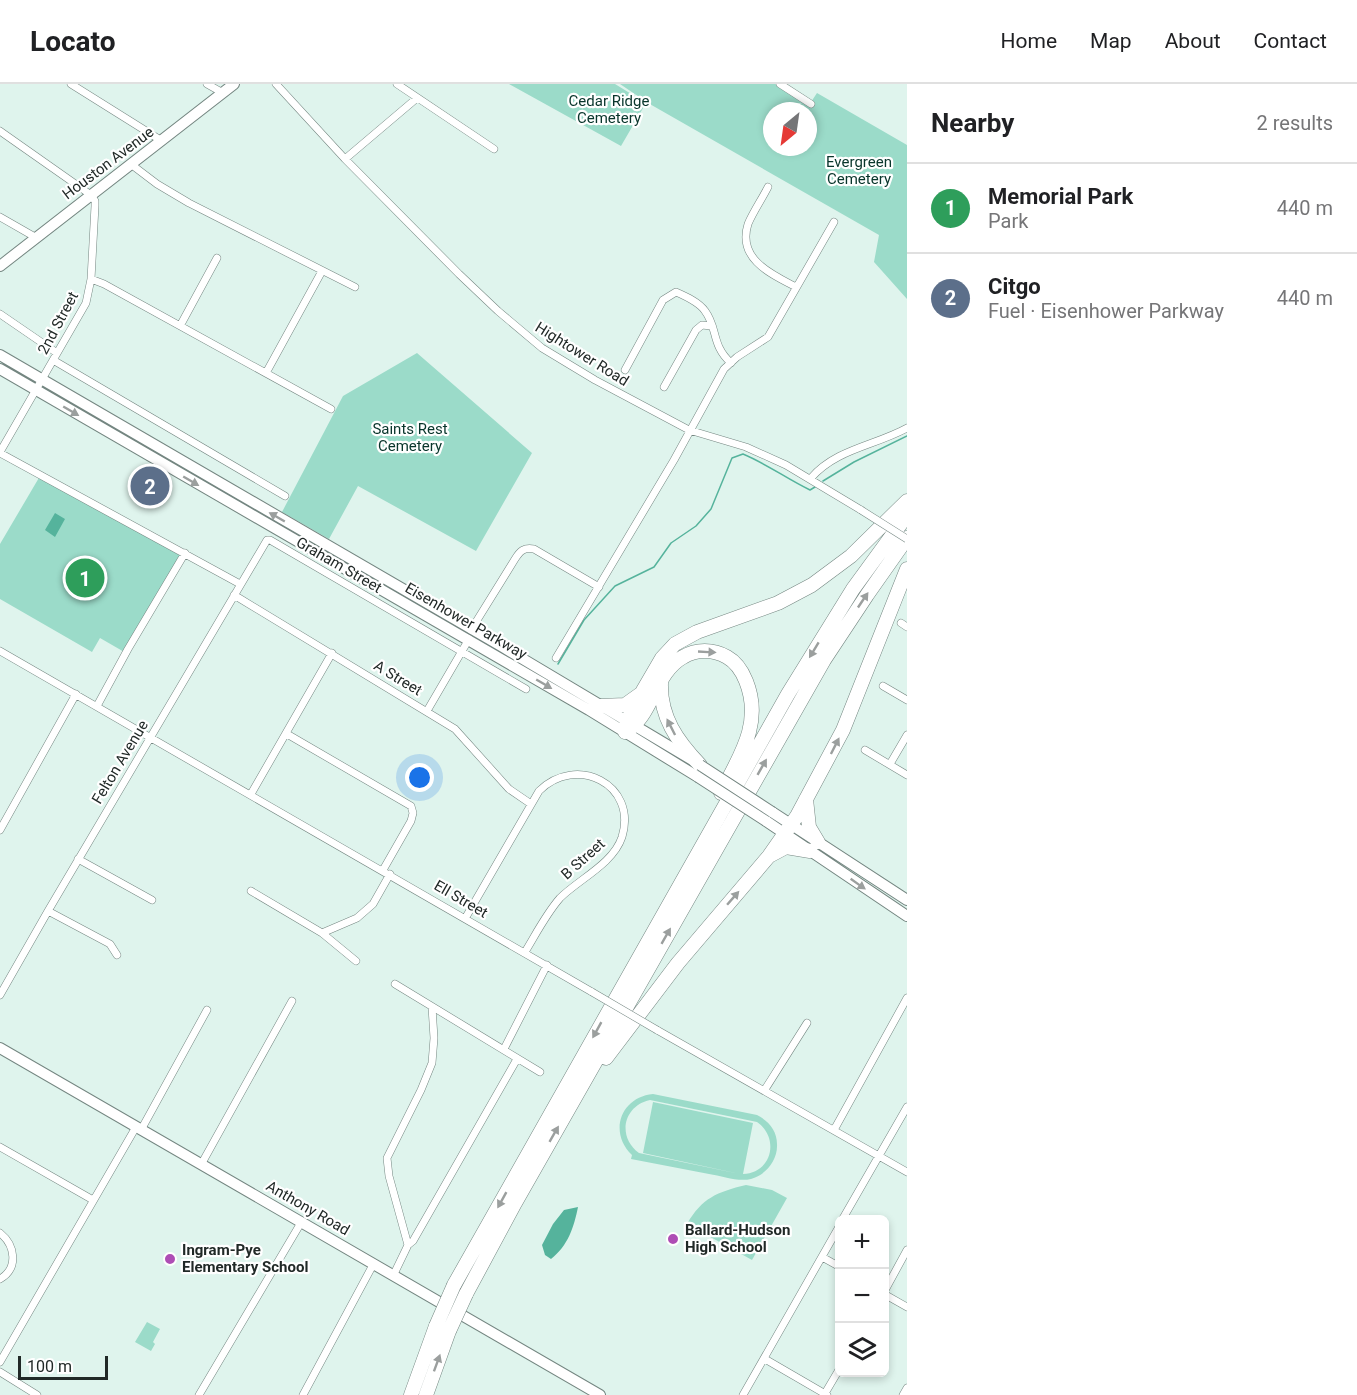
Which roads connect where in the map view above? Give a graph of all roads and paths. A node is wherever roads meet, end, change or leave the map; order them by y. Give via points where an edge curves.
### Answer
1 (71, 84) edge
2 (207, 84) edge
3 (234, 84) edge
4 (276, 84) edge
5 (397, 84) edge
6 (780, 84) edge
7 (223, 93) junction
8 (417, 98) junction
9 (808, 102) edge
10 (0, 131) edge
11 (162, 141) junction
12 (494, 149) dead end
13 (345, 159) junction
14 (132, 165) junction
15 (768, 187) dead end
16 (91, 195) junction
17 (0, 217) edge
18 (834, 222) dead end
19 (35, 237) junction
20 (217, 258) dead end
21 (0, 266) edge
22 (322, 271) junction
23 (91, 279) junction
24 (355, 287) dead end
25 (796, 287) junction
26 (0, 314) edge
27 (180, 326) junction
28 (711, 327) junction
29 (0, 355) edge
30 (55, 357) junction
31 (731, 363) junction
32 (0, 369) edge
33 (625, 370) dead end
34 (266, 373) junction
35 (42, 379) junction
36 (664, 387) dead end
37 (36, 390) junction
38 (331, 409) dead end
39 (907, 428) edge
40 (689, 430) junction
41 (0, 452) edge
42 (811, 478) junction
43 (285, 496) dead end
44 (907, 501) edge
45 (907, 515) edge
46 (907, 539) edge
47 (264, 543) joint
48 (184, 554) junction
49 (907, 569) edge
50 (240, 584) junction
51 (599, 587) junction
52 (234, 595) junction
53 (470, 635) junction
54 (0, 651) edge
55 (461, 651) junction
56 (332, 653) junction
57 (556, 658) dead end
58 (662, 681) junction
59 (883, 686) dead end
60 (526, 689) dead end
61 (76, 694) junction
62 (641, 694) junction
63 (907, 700) edge
64 (98, 706) junction
65 (600, 706) junction
66 (427, 711) junction
67 (629, 727) junction
68 (286, 734) junction
69 (907, 735) edge
70 (151, 736) junction
71 (865, 750) dead end
72 (890, 764) junction
73 (699, 771) junction
74 (907, 775) edge
75 (251, 794) junction
76 (807, 798) junction
77 (531, 804) junction
78 (788, 829) junction
79 (0, 830) edge
80 (814, 847) junction
81 (769, 856) junction
82 (78, 859) junction
83 (386, 872) junction
84 (679, 886) junction
85 (251, 891) dead end
86 (152, 900) dead end
87 (907, 900) edge
88 (48, 911) junction
89 (907, 916) edge
90 (466, 917) junction
91 (322, 933) junction
92 (525, 952) junction
93 (117, 955) dead end
94 (356, 961) dead end
95 (547, 965) junction
96 (395, 984) dead end
97 (0, 995) edge
98 (907, 998) edge
99 (292, 1001) dead end
100 (432, 1007) junction
101 (207, 1010) dead end
102 (807, 1023) dead end
103 (0, 1048) edge
104 (504, 1049) junction
105 (517, 1059) junction
106 (540, 1072) dead end
107 (764, 1091) junction
108 (575, 1097) junction
109 (907, 1107) edge
110 (138, 1128) junction
111 (834, 1130) junction
112 (0, 1148) edge
113 (879, 1155) junction
114 (202, 1163) junction
115 (907, 1172) edge
116 (93, 1200) junction
117 (845, 1215) edge
118 (302, 1221) junction
119 (0, 1233) edge
120 (835, 1234) edge
121 (408, 1245) junction
122 (907, 1250) edge
123 (822, 1257) junction
124 (374, 1263) junction
125 (835, 1264) edge
126 (394, 1274) junction
127 (0, 1279) edge
128 (889, 1285) edge
129 (889, 1296) edge
130 (907, 1307) edge
131 (442, 1329) junction
132 (765, 1359) junction
133 (0, 1362) edge
134 (0, 1372) edge
135 (835, 1377) edge
136 (907, 1388) edge
137 (412, 1392) edge
138 (37, 1395) edge
139 (200, 1395) edge
140 (303, 1395) edge
141 (426, 1395) edge
142 (600, 1395) edge
143 (743, 1395) edge
144 (825, 1395) edge
145 (903, 1395) edge

1 - 11 street
2 - 7 street
3 - 7 main road, Houston Avenue
4 - 13 street, Hightower Road
5 - 8 street
6 - 9 street
7 - 11 main road, Houston Avenue
8 - 12 street
8 - 13 street
10 - 16 street
11 - 14 main road, Houston Avenue
13 - 40 street, Hightower Road via 526,336 561,360
14 - 16 main road, Houston Avenue
14 - 22 street via 189,203
15 - 25 street via 748,224 746,239 751,258 764,270
16 - 19 main road, Houston Avenue
16 - 23 street, 2nd Street via 95,206
17 - 19 street
18 - 25 street
19 - 21 main road, Houston Avenue
20 - 27 street
22 - 24 street
22 - 34 street
23 - 27 street
23 - 30 street, 2nd Street via 86,303
25 - 31 street via 768,337
26 - 30 street
27 - 34 street
28 - 31 street via 717,346
28 - 33 street via 705,310 676,292 669,294
28 - 36 street via 702,325 696,330
29 - 35 main road, Eisenhower Parkway
30 - 35 street, 2nd Street
30 - 43 street
31 - 40 street
32 - 37 main road, Eisenhower Parkway
34 - 38 street
35 - 37 street, 2nd Street
53 -> 35 main road, Eisenhower Parkway
37 - 41 street, 2nd Street
37 -> 53 main road, Eisenhower Parkway via 457,633
39 - 42 street via 834,458
40 - 42 street, Hightower Road via 746,447
40 - 51 street
41 - 48 street
42 - 46 street, Hightower Road, bridge
44 - 62 highway via 851,556 812,585 767,607 682,639 662,658
45 -> 84 highway via 818,643
108 -> 46 highway via 824,660
47 - 50 street, Felton Avenue
47 - 55 street, Graham Street via 270,540
48 - 50 street
48 - 64 street
76 -> 49 highway via 847,722
50 - 52 street, Felton Avenue
51 - 53 street via 534,549 525,549 515,559
51 - 57 street
52 - 56 street, A Street
52 - 70 street, Felton Avenue
53 - 55 street
53 - 65 main road, Eisenhower Parkway via 484,636
53 -> 67 main road, Eisenhower Parkway
54 - 61 street, Ell Street
55 - 60 street, Graham Street
55 - 66 street
56 - 66 street, A Street
56 - 68 street
58 - 67 highway
73 -> 58 highway via 668,722 662,704
58 -> 84 highway via 681,657 713,651 730,658 741,670 753,706 746,746
59 - 63 street
61 - 64 street, Ell Street
61 - 79 street
62 - 65 highway via 625,705
62 - 67 highway
64 - 70 street, Ell Street
65 - 67 main road, Eisenhower Parkway
66 - 77 street, A Street via 455,729 509,789
67 - 73 main road, Eisenhower Parkway
68 - 75 street
68 - 83 street via 411,807 411,821
69 - 72 street
70 - 75 street, Ell Street
70 - 82 street, Felton Avenue
71 - 72 street
72 - 74 street
73 - 78 main road, Eisenhower Parkway, bridge
75 - 83 street, Ell Street
76 - 78 highway
76 - 80 highway
77 - 90 street, B Street
77 - 92 street, B Street via 546,785 563,776 585,774 609,786 625,818 619,844 554,905
78 - 80 main road, Eisenhower Parkway
78 - 81 highway
80 - 81 highway via 786,847
80 - 87 main road, Eisenhower Parkway
80 -> 89 main road, Eisenhower Parkway
108 -> 81 highway via 678,963
82 - 86 street
82 - 88 street, Felton Avenue
83 - 90 street, Ell Street
83 - 91 street via 373,904 357,918
84 -> 131 highway, bridge via 454,1285
85 - 91 street
88 - 93 street via 110,944
88 - 97 street, Felton Avenue
90 - 92 street, Ell Street
91 - 94 street
92 - 95 street, Ell Street
95 - 104 street
95 - 107 street, Ell Street, bridge
96 - 100 street
98 - 111 street
99 - 114 street
100 - 104 street
100 - 121 street via 432,1063 387,1158
101 - 110 street
102 - 107 street
103 - 110 main road, Anthony Road
104 - 105 street
105 - 106 street
105 - 121 street
107 - 111 street, Ell Street
131 -> 108 highway, bridge via 466,1294
109 - 113 street
110 - 114 main road, Anthony Road
110 - 116 street
111 - 113 street, Ell Street
112 - 116 street
113 - 115 street, Ell Street
113 - 117 street
114 - 118 main road, Anthony Road
116 - 133 street
118 - 124 main road, Anthony Road
118 - 139 street
119 - 127 street via 11,1245 13,1261
120 - 123 street
121 - 126 street
122 - 128 street
123 - 125 street
123 - 132 street
124 - 126 main road, Anthony Road
124 - 140 street
126 - 142 main road, Anthony Road
129 - 130 street
131 - 137 highway
141 -> 131 highway
132 - 143 street
132 - 144 street
134 - 138 street
135 - 144 street
136 - 145 street

